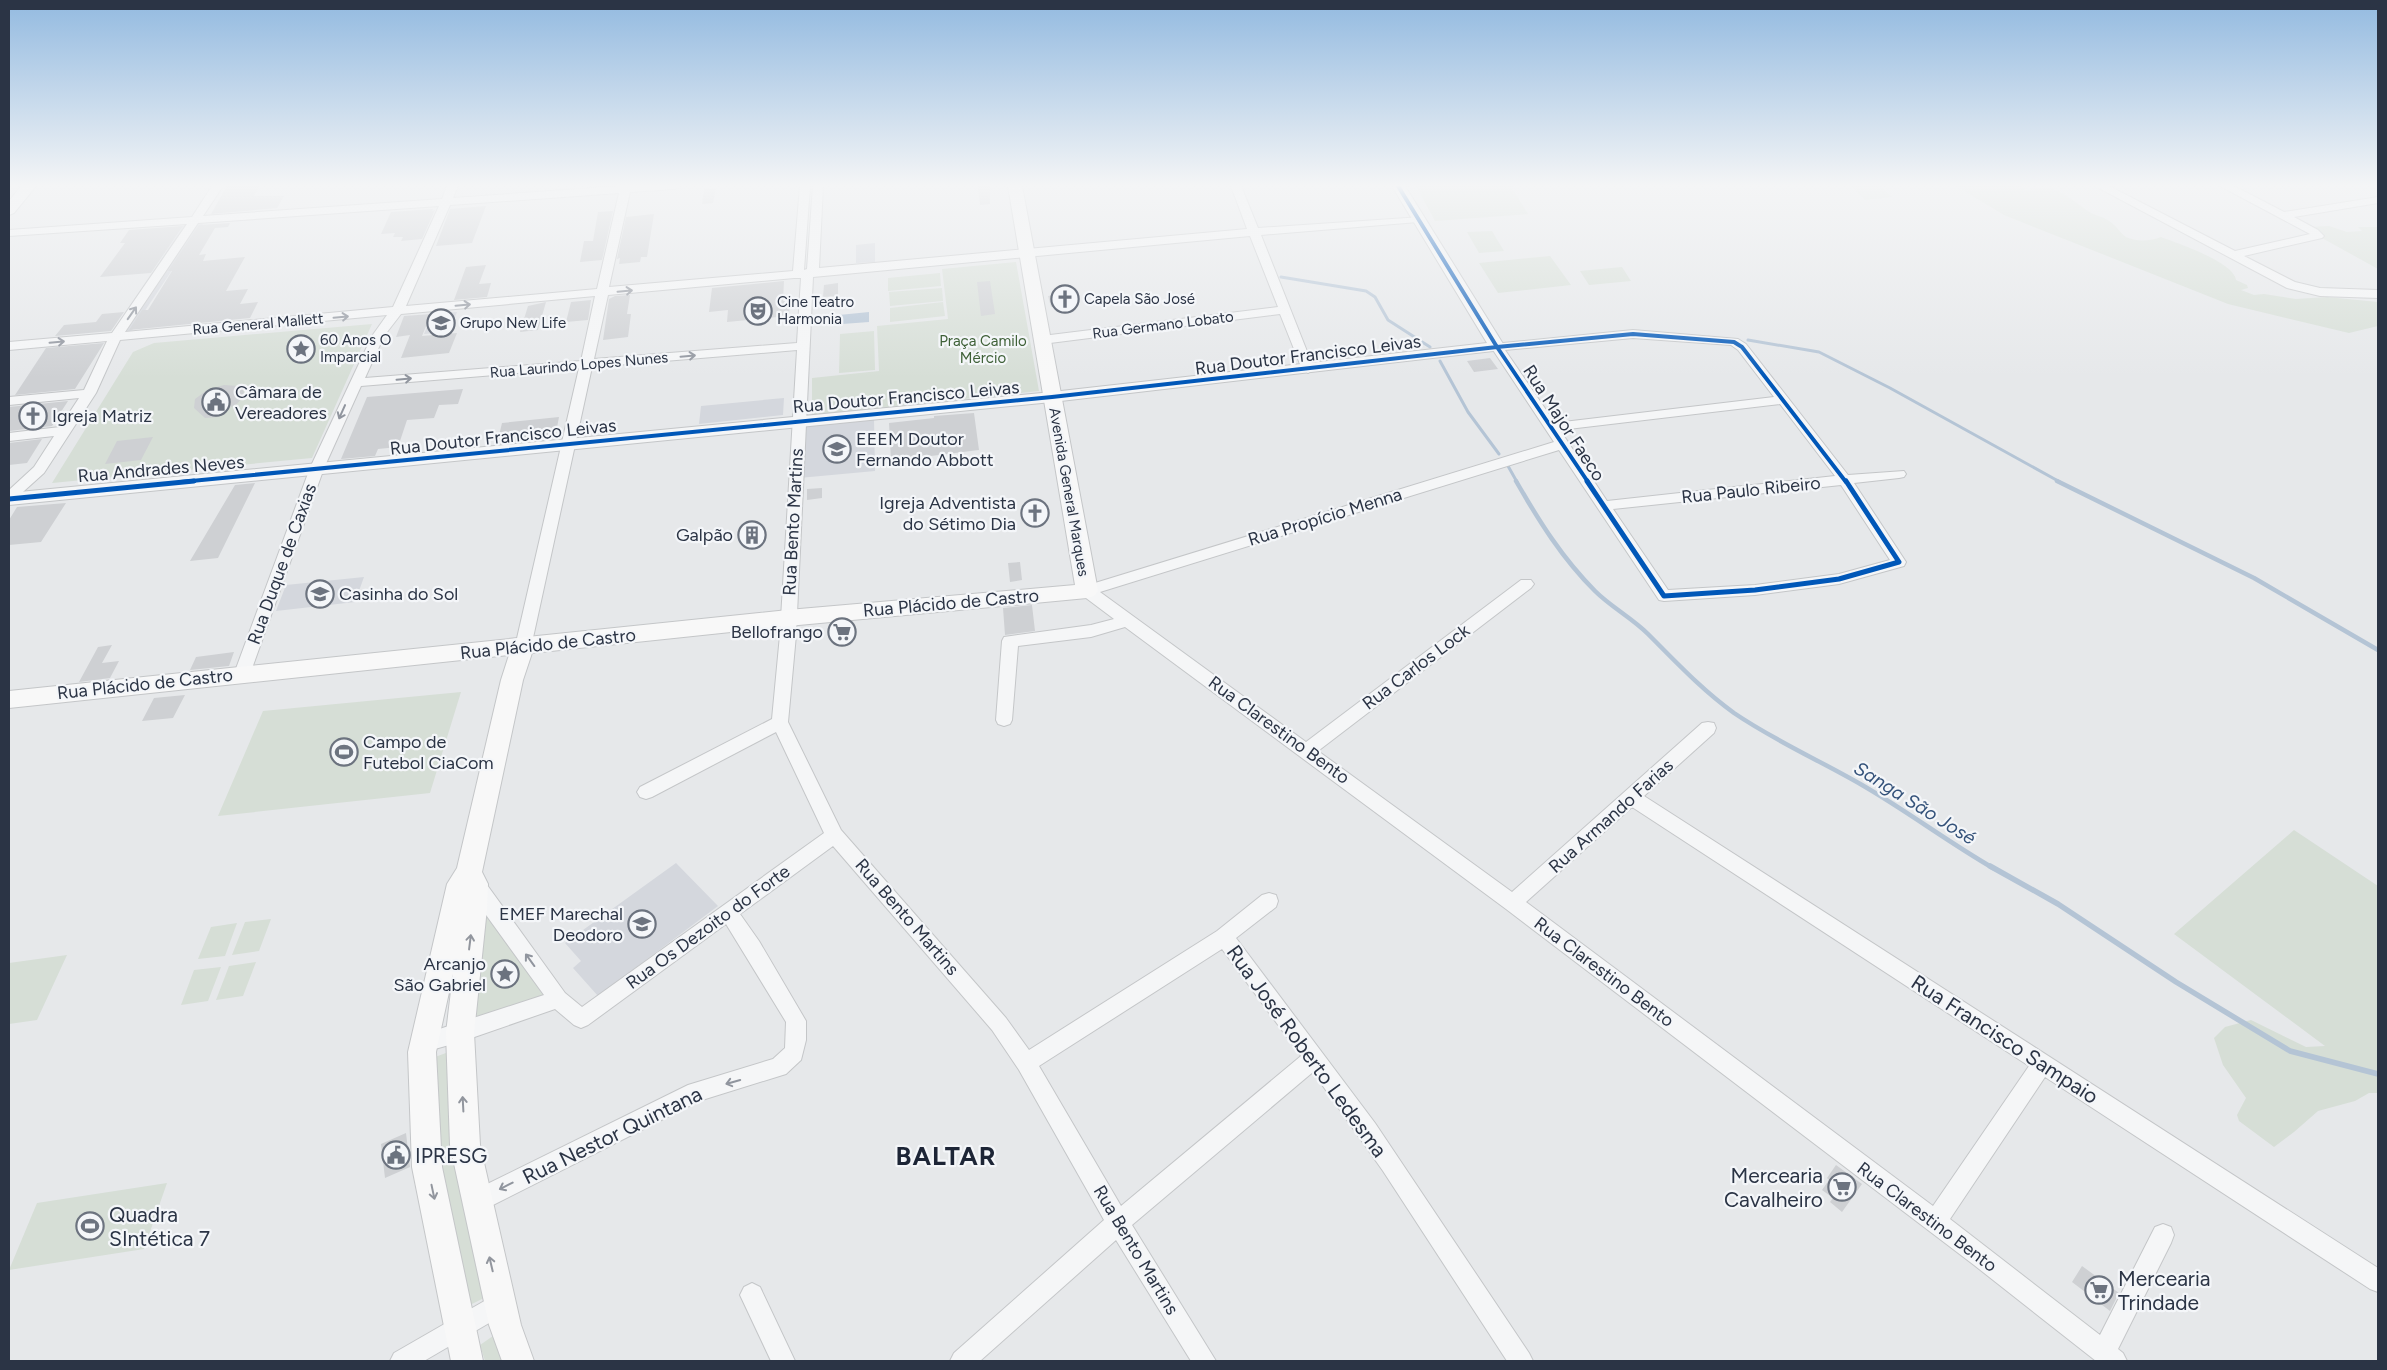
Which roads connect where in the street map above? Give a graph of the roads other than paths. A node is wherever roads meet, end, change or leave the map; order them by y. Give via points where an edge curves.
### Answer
1 (175, 250) edge
2 (425, 250) edge
3 (611, 250) edge
4 (806, 250) edge
5 (809, 250) edge
6 (1026, 250) edge
7 (1069, 250) edge
8 (1261, 250) edge
9 (1437, 250) edge
10 (2223, 250) edge
11 (2256, 250) edge
12 (1027, 254) junction
13 (2233, 255) junction
14 (806, 274) junction
15 (601, 293) junction
16 (2378, 294) edge
17 (1285, 310) junction
18 (397, 312) junction
19 (365, 314) junction
20 (151, 334) junction
21 (378, 336) junction
22 (115, 337) junction
23 (1042, 340) junction
24 (9, 346) edge
25 (802, 346) junction
26 (1496, 346) junction
27 (108, 355) junction
28 (585, 364) junction
29 (1308, 369) junction
30 (355, 383) junction
31 (89, 393) junction
32 (1052, 397) junction
33 (1784, 400) junction
34 (9, 401) edge
35 (798, 421) junction
36 (1553, 428) junction
37 (63, 431) junction
38 (9, 437) edge
39 (1563, 444) junction
40 (567, 445) junction
41 (317, 468) junction
42 (39, 470) junction
43 (1899, 474) dead end
44 (1845, 480) junction
45 (38, 495) junction
46 (9, 498) edge
47 (1602, 506) junction
48 (1526, 584) dead end
49 (1087, 591) junction
50 (788, 618) junction
51 (1128, 620) junction
52 (523, 647) junction
53 (242, 674) junction
54 (9, 699) edge
55 (1004, 720) dead end
56 (780, 722) junction
57 (1708, 728) dead end
58 (1307, 750) junction
59 (646, 792) dead end
60 (1631, 797) junction
61 (834, 835) junction
62 (468, 880) junction
63 (1269, 901) dead end
64 (1513, 903) junction
65 (728, 912) junction
66 (1224, 937) junction
67 (558, 999) junction
68 (460, 1033) junction
69 (424, 1043) junction
70 (1315, 1057) junction
71 (1026, 1063) junction
72 (2043, 1063) junction
73 (476, 1201) junction
74 (1118, 1223) junction
75 (1935, 1223) junction
76 (2163, 1235) dead end
77 (2378, 1281) edge
78 (752, 1295) dead end
79 (500, 1304) junction
80 (460, 1326) junction
81 (2109, 1357) edge
82 (402, 1361) edge
83 (468, 1361) edge
84 (518, 1361) edge
85 (783, 1361) edge
86 (962, 1361) edge
87 (1204, 1361) edge
88 (1521, 1361) edge

22 -> 1 street
2 - 18 street, Rua Duque de Caxias
3 - 15 street
4 - 14 street
5 - 14 street
6 - 12 main road, Avenida General Marques
7 - 12 street, Rua General Mallett
8 - 17 street
9 - 26 street, Rua Major Faeco
10 - 13 street
11 - 13 street
12 - 14 street, Rua General Mallett
12 - 23 main road, Avenida General Marques
13 - 16 street via 2306,290
15 -> 14 street, Rua General Mallett
14 - 25 street
18 -> 15 street, Rua General Mallett
15 - 28 street
17 - 23 street, Rua Germano Lobato
17 - 29 street
18 - 19 street, Rua General Mallett
18 - 21 street, Rua Duque de Caxias
20 -> 19 street, Rua General Mallett
19 - 21 street
20 - 22 street, Rua General Mallett
20 - 27 street, Rua General Mallett
21 - 30 street, Rua Duque de Caxias
24 -> 22 street, Rua General Mallett
22 - 27 street
23 - 32 main road, Avenida General Marques
28 -> 25 street, Rua Laurindo Lopes Nunes
25 - 35 street
26 - 29 street, Rua Doutor Francisco Leivas
26 - 33 street via 1633,334 1734,342 1742,347
26 - 36 street, Rua Major Faeco
27 - 31 street
30 -> 28 street, Rua Laurindo Lopes Nunes
28 - 40 street
29 - 32 street, Rua Doutor Francisco Leivas
30 -> 41 street, Rua Duque de Caxias
31 - 34 street
31 - 37 street
32 - 35 street, Rua Doutor Francisco Leivas
32 - 49 main road, Avenida General Marques
33 - 36 street
33 - 44 street
35 - 40 street, Rua Doutor Francisco Leivas
35 - 50 street, Rua Bento Martins
36 - 39 street, Rua Major Faeco
37 - 38 street
37 - 42 street
39 - 47 street, Rua Major Faeco
39 - 49 street, Rua Propício Menna
40 - 41 street, Rua Doutor Francisco Leivas
40 - 52 street
41 - 45 street, Rua Andrades Neves
41 - 53 street, Rua Duque de Caxias
42 - 45 street
42 - 46 street
43 - 44 street, Rua Paulo Ribeiro
44 - 47 street, Rua Paulo Ribeiro
44 - 47 street, Rua Major Faeco via 1899,562 1829,580 1755,590 1664,596
45 - 46 street, Rua Andrades Neves
48 - 58 street, Rua Carlos Lock
49 - 50 main road, Rua Plácido de Castro
49 - 51 street, Rua Clarestino Bento
50 - 52 main road, Rua Plácido de Castro
50 - 56 street, Rua Bento Martins
51 - 55 street via 1090,631 1010,641
51 - 58 street, Rua Clarestino Bento
52 - 53 main road, Rua Plácido de Castro
52 - 62 main road via 512,680
53 - 54 main road, Rua Plácido de Castro
56 - 59 street
56 - 61 street, Rua Bento Martins
57 - 60 street, Rua Armando Farias
58 - 64 street, Rua Clarestino Bento
60 - 64 street, Rua Armando Farias
60 - 72 street, Rua Francisco Sampaio
61 - 65 street, Rua Os Dezoito do Forte
61 - 71 street, Rua Bento Martins via 999,1024
67 -> 62 street
68 -> 62 main road
62 - 69 main road
63 - 66 street
64 - 75 street, Rua Clarestino Bento
65 - 67 street, Rua Os Dezoito do Forte via 581,1019
65 -> 73 street, Rua Nestor Quintana via 796,1021 794,1053 779,1067 695,1092
66 - 70 street, Rua José Roberto Ledesma
66 - 71 street, Rua José Roberto Ledesma
67 - 68 street
68 - 69 street
73 -> 68 main road via 465,1145
69 -> 80 main road via 427,1167
70 - 74 street
70 - 88 street, Rua José Roberto Ledesma
71 - 74 street, Rua Bento Martins
72 - 75 street
72 - 77 street, Rua Francisco Sampaio
79 -> 73 main road
74 - 86 street
74 - 87 street, Rua Bento Martins
75 - 81 street, Rua Clarestino Bento
76 - 81 street
78 - 85 street
79 - 80 street
79 - 84 main road
80 - 82 street
80 - 83 main road

